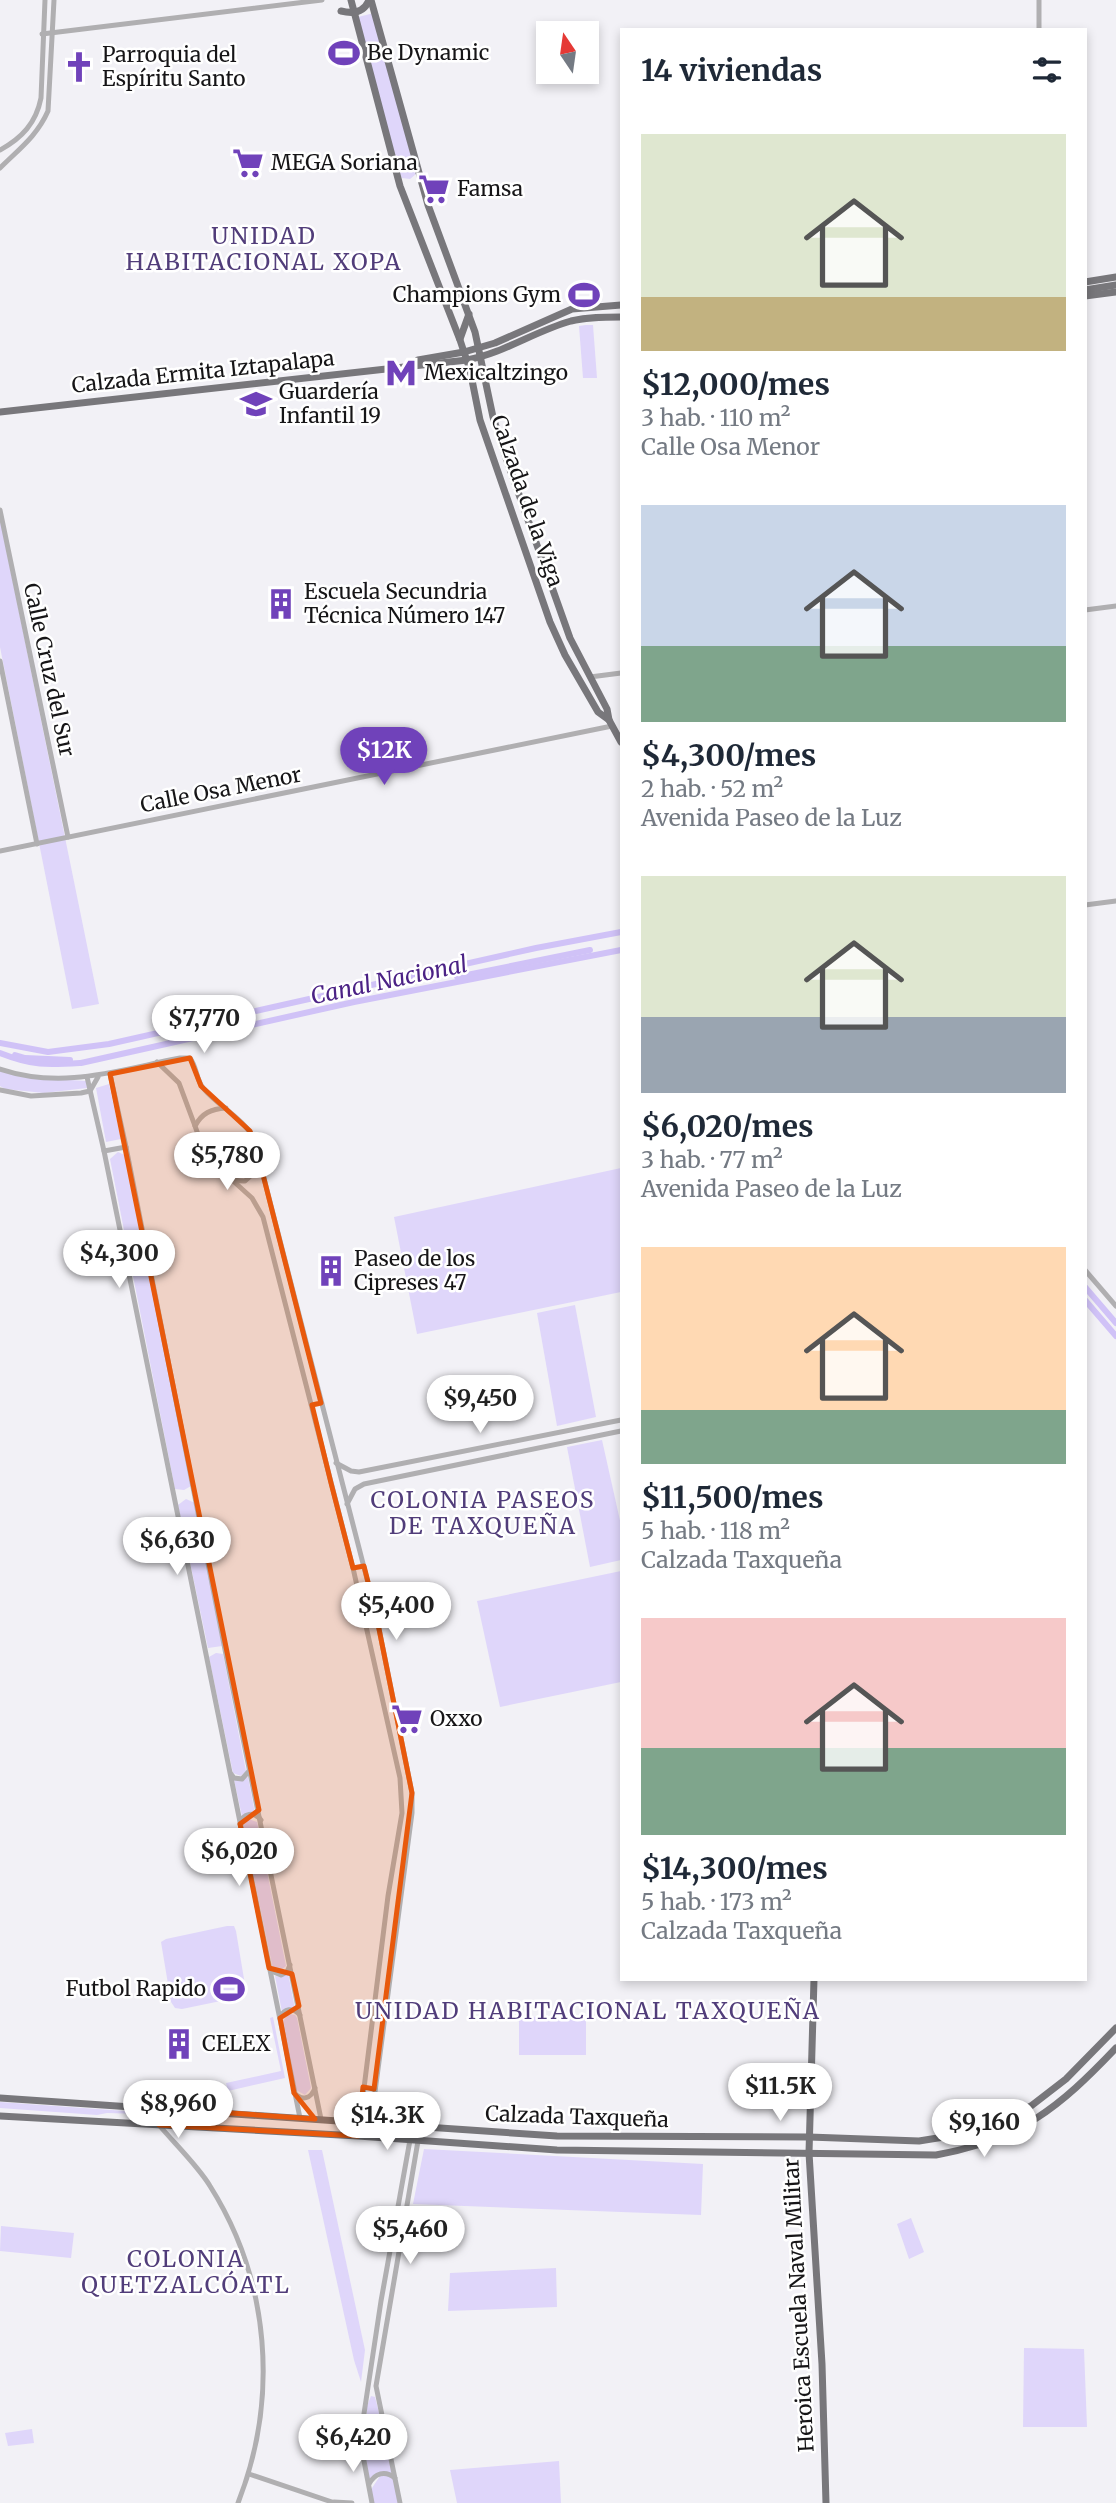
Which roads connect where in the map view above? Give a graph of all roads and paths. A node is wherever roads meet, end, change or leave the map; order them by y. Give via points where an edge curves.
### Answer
1 (45, 0) edge
2 (54, 0) edge
3 (322, 0) edge
4 (351, 0) edge
5 (370, 0) edge
6 (1039, 0) edge
7 (341, 11) dead end
8 (354, 12) junction
9 (1040, 28) edge
10 (52, 33) junction
11 (42, 34) junction
12 (0, 150) edge
13 (0, 168) edge
14 (1116, 277) edge
15 (1087, 282) edge
16 (1116, 285) edge
17 (1087, 290) edge
18 (1116, 292) edge
19 (1087, 296) edge
20 (620, 305) edge
21 (469, 314) junction
22 (620, 317) edge
23 (460, 340) junction
24 (495, 343) junction
25 (480, 348) junction
26 (500, 351) junction
27 (465, 356) junction
28 (482, 357) junction
29 (0, 412) edge
30 (506, 458) junction
31 (494, 461) junction
32 (0, 510) edge
33 (1116, 606) edge
34 (1087, 610) edge
35 (0, 661) edge
36 (620, 673) edge
37 (590, 677) junction
38 (610, 723) junction
39 (620, 740) edge
40 (68, 837) junction
41 (37, 844) junction
42 (0, 851) edge
43 (1116, 901) edge
44 (1087, 905) edge
45 (157, 1062) junction
46 (0, 1069) edge
47 (110, 1074) junction
48 (87, 1077) junction
49 (98, 1077) junction
50 (0, 1090) edge
51 (89, 1091) junction
52 (226, 1108) junction
53 (195, 1126) junction
54 (126, 1147) junction
55 (104, 1151) junction
56 (259, 1158) junction
57 (230, 1180) junction
58 (1087, 1272) edge
59 (1116, 1306) edge
60 (321, 1403) junction
61 (312, 1405) junction
62 (620, 1420) edge
63 (327, 1425) junction
64 (317, 1427) junction
65 (620, 1431) edge
66 (443, 1456) junction
67 (336, 1463) junction
68 (445, 1467) junction
69 (359, 1472) junction
70 (364, 1484) junction
71 (347, 1504) junction
72 (359, 1546) junction
73 (348, 1548) junction
74 (364, 1566) junction
75 (353, 1568) junction
76 (250, 1767) junction
77 (229, 1771) junction
78 (261, 1820) junction
79 (240, 1824) junction
80 (381, 1961) junction
81 (391, 1962) junction
82 (290, 1965) junction
83 (270, 1968) junction
84 (814, 1981) edge
85 (377, 1982) junction
86 (388, 1984) junction
87 (300, 2015) junction
88 (280, 2018) junction
89 (1116, 2028) edge
90 (1116, 2048) edge
91 (363, 2087) junction
92 (315, 2088) junction
93 (374, 2089) junction
94 (294, 2093) junction
95 (0, 2098) edge
96 (159, 2108) junction
97 (0, 2116) edge
98 (300, 2118) junction
99 (321, 2119) junction
100 (359, 2122) junction
101 (370, 2123) junction
102 (159, 2124) junction
103 (358, 2136) junction
104 (557, 2136) junction
105 (369, 2137) junction
106 (809, 2137) junction
107 (414, 2141) junction
108 (557, 2150) junction
109 (809, 2153) junction
110 (386, 2432) junction
111 (360, 2440) junction
112 (249, 2474) junction
113 (395, 2478) junction
114 (369, 2485) junction
115 (334, 2502) edge
116 (238, 2503) edge
117 (352, 2503) edge
118 (372, 2503) edge
119 (400, 2503) edge
120 (826, 2503) edge

1 - 11 street
2 - 10 street
3 - 10 street
4 - 8 main road, Calzada de la Viga
5 - 8 main road via 364,9
5 - 21 main road, Calzada de la Viga via 428,205
6 - 9 street
7 - 8 main road
8 - 23 main road, Calzada de la Viga via 400,186
10 - 11 street
10 - 13 street via 48,111 28,143
11 - 12 street via 39,110 22,136
14 - 15 main road
16 - 17 main road
18 - 19 main road
20 - 24 main road, Calzada Ermita Iztapalapa via 572,309
21 - 23 main road
21 - 25 main road, Calzada de la Viga
22 - 26 main road, Calzada Ermita Iztapalapa via 568,322
23 - 27 main road, Calzada de la Viga
24 - 25 main road, Calzada Ermita Iztapalapa
24 - 26 main road
25 - 27 main road, Calzada Ermita Iztapalapa
25 - 28 main road, Calzada de la Viga
26 - 28 main road, Calzada Ermita Iztapalapa
27 - 28 main road, Calzada Ermita Iztapalapa
27 - 29 main road, Calzada Ermita Iztapalapa
27 - 31 main road, Calzada de la Viga
28 - 30 main road, Calzada de la Viga
30 - 31 main road
30 - 37 main road, Calzada de la Viga via 560,614
31 - 38 main road, Calzada de la Viga via 557,638 598,712
32 - 40 street, Calle Cruz del Sur
33 - 34 street
35 - 41 street
36 - 37 street
37 - 38 main road, Calzada de la Viga
38 - 39 main road, Calzada de la Viga
38 - 40 street, Calle Osa Menor via 568,736
40 - 41 street, Calle Osa Menor
41 - 42 street, Calle Osa Menor
43 - 44 street
45 - 47 street
45 - 52 street via 190,1058 201,1086
45 - 53 street via 179,1083
46 - 48 street via 32,1077
47 - 49 street
47 - 54 street
48 - 49 street
48 - 51 street
49 - 51 street
50 - 51 street via 31,1096
51 - 55 street
52 - 53 street via 209,1111
52 - 56 street via 250,1131
53 - 57 street via 209,1161
54 - 55 street
54 - 76 street
55 - 77 street
56 - 57 street via 250,1178
56 - 60 street
57 - 61 street via 252,1198 263,1217
58 - 59 street
60 - 61 street
60 - 63 street
61 - 64 street
62 - 66 street
63 - 64 street
63 - 67 street
64 - 73 street
65 - 68 street
66 - 68 street
66 - 69 street
67 - 69 street
67 - 71 street
68 - 70 street
69 - 70 street via 358,1482
70 - 71 street via 355,1489
71 - 72 street
72 - 73 street
72 - 74 street
73 - 75 street
74 - 75 street
74 - 81 street via 412,1793
75 - 80 street via 402,1794
76 - 77 street via 242,1779
76 - 78 street
77 - 79 street
78 - 79 street via 248,1814
78 - 82 street
79 - 83 street
80 - 81 street
80 - 85 street
81 - 86 street
82 - 83 street via 281,1975
82 - 87 street
83 - 88 street
84 - 106 main road, Heroica Escuela Naval Militar
85 - 86 street
85 - 91 street
86 - 93 street
87 - 88 street via 289,2009
87 - 92 street
88 - 94 street
89 - 106 main road, Calzada Taxqueña via 1047,2095 981,2131 919,2141
90 - 109 main road, Calzada Taxqueña via 1041,2117 984,2145 936,2155
91 - 93 street
91 - 100 street
92 - 94 street via 306,2098
92 - 99 street
93 - 101 street
94 - 98 street
95 - 96 main road, Calzada Taxqueña
96 - 98 main road, Calzada Taxqueña
96 - 102 street
97 - 102 main road, Calzada Taxqueña
98 - 99 main road, Calzada Taxqueña
99 - 100 main road, Calzada Taxqueña
100 - 101 main road, Calzada Taxqueña
100 - 103 street
101 - 104 main road, Calzada Taxqueña
101 - 105 street
102 - 103 main road, Calzada Taxqueña
102 - 112 street via 209,2183 243,2247 253,2285 265,2361
103 - 105 main road, Calzada Taxqueña
104 - 106 main road, Calzada Taxqueña
104 - 108 main road
105 - 107 main road, Calzada Taxqueña
106 - 109 main road, Heroica Escuela Naval Militar
107 - 108 main road, Calzada Taxqueña
107 - 110 street via 376,2383
107 - 111 street via 381,2301
108 - 109 main road, Calzada Taxqueña
109 - 120 main road, Heroica Escuela Naval Militar
110 - 111 street via 384,2442 375,2447
110 - 113 street
111 - 114 street
112 - 115 street
112 - 116 street
113 - 114 street via 379,2474
113 - 119 street
114 - 118 street
115 - 117 street

